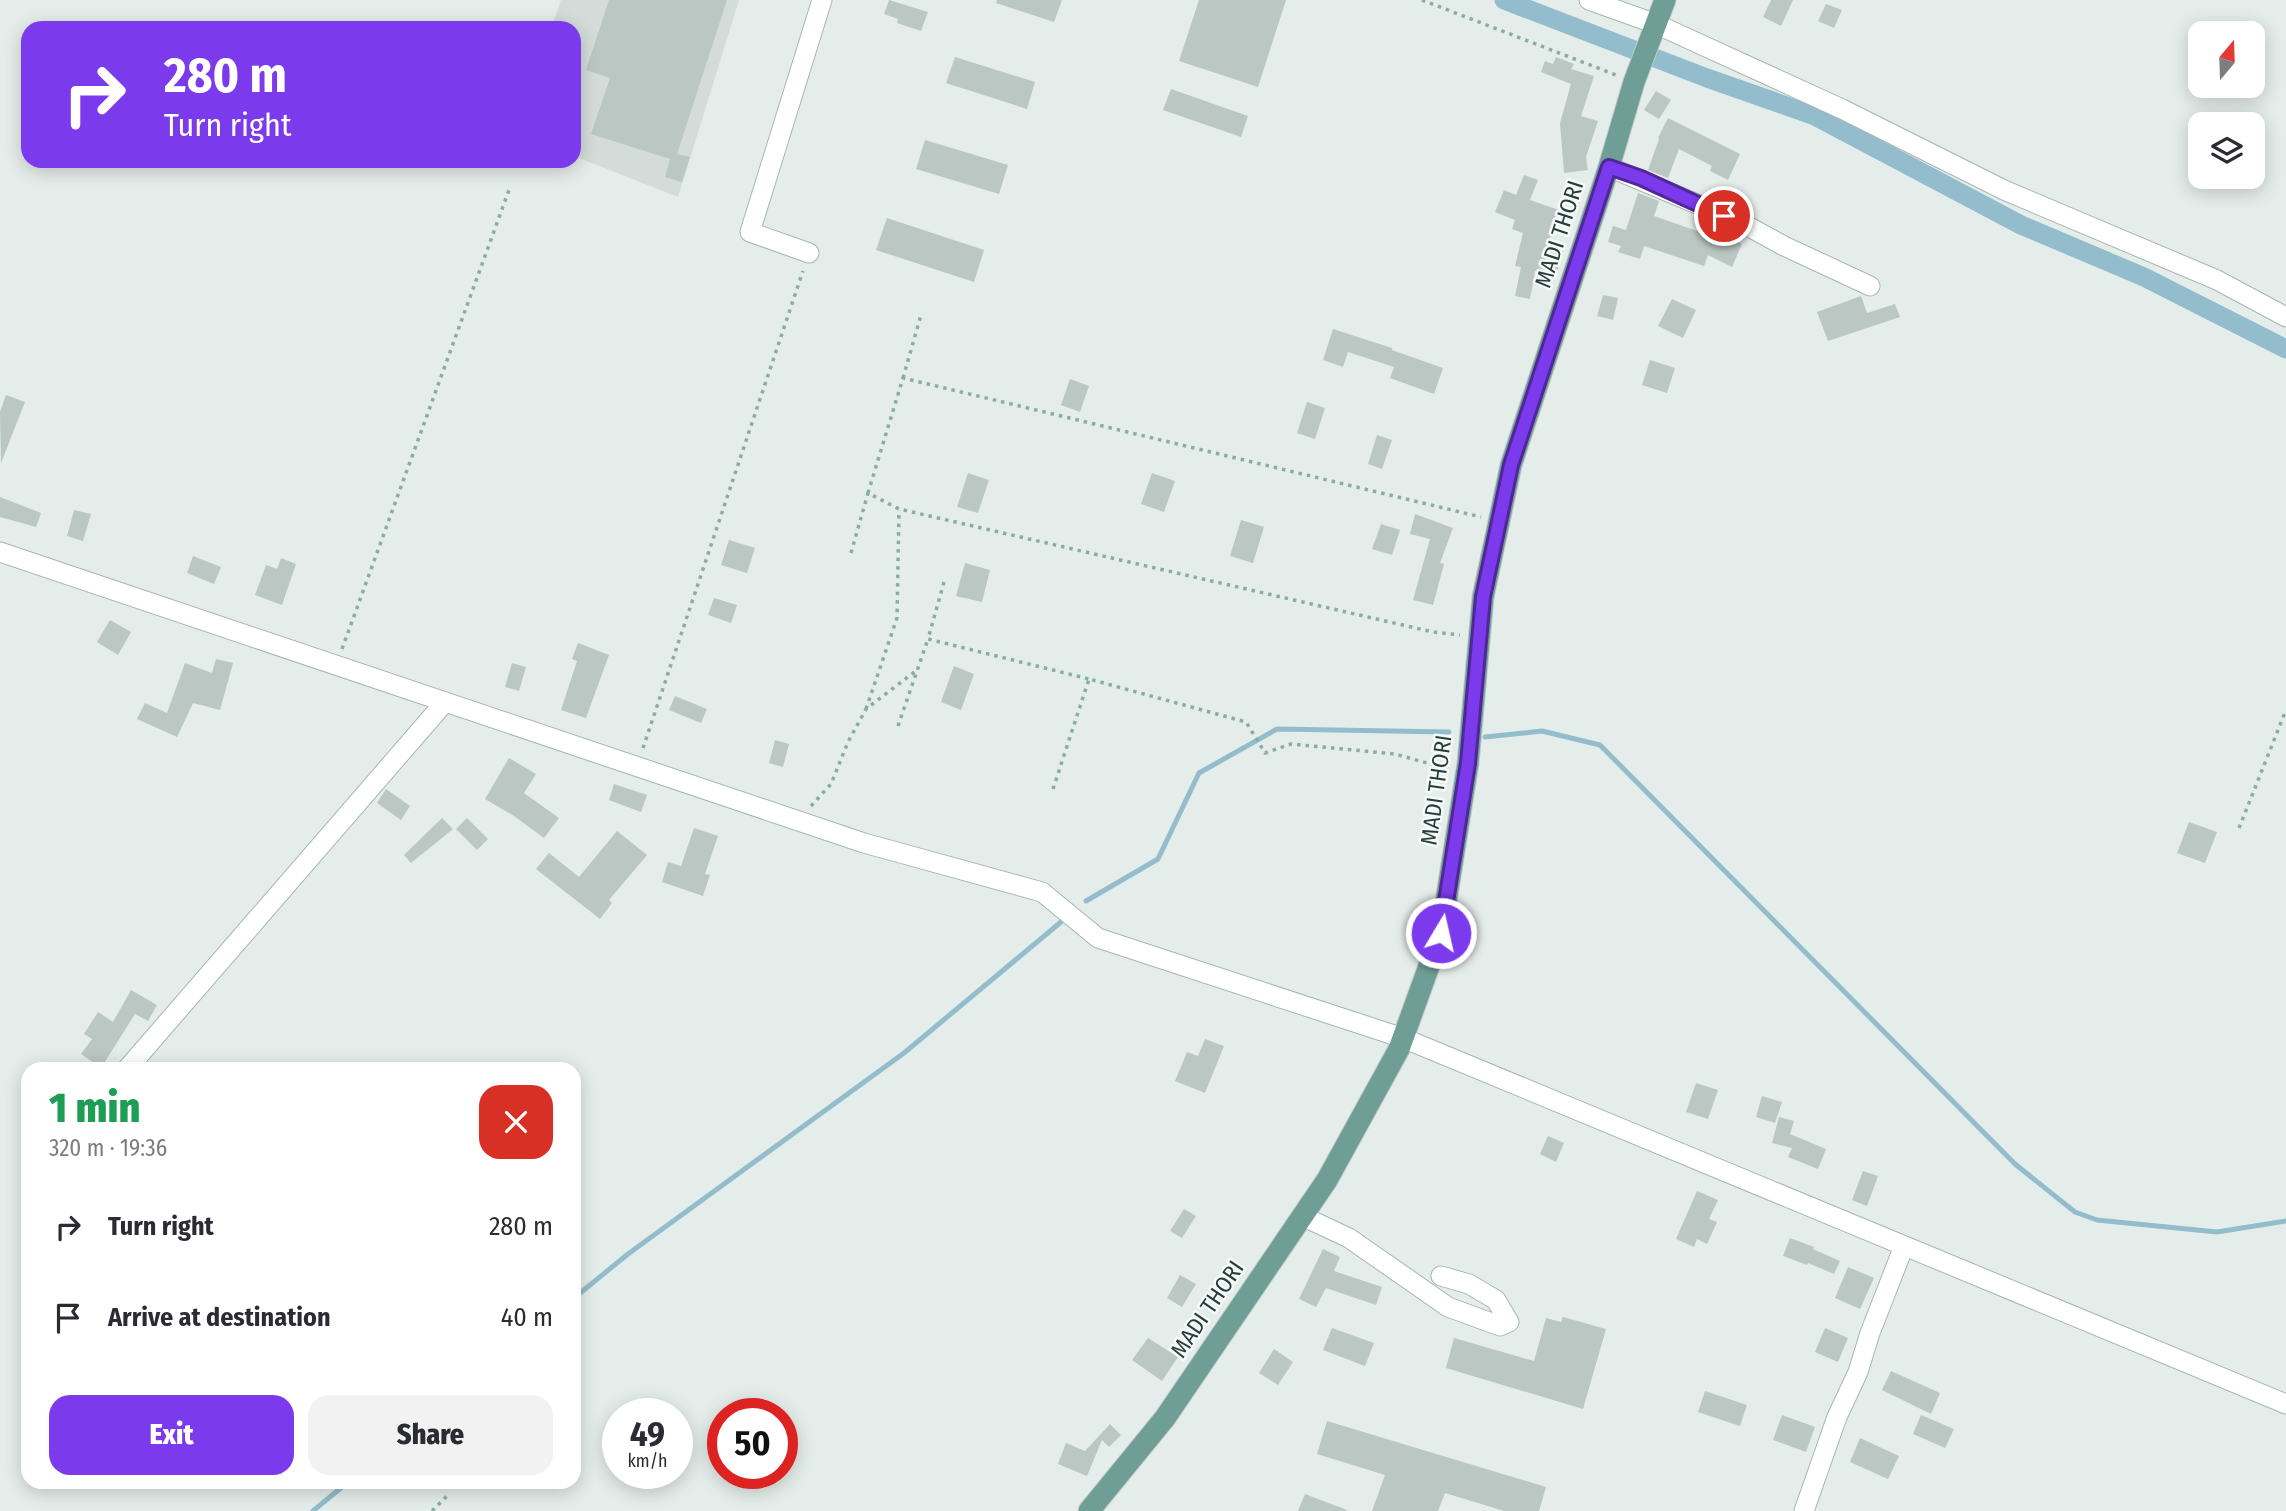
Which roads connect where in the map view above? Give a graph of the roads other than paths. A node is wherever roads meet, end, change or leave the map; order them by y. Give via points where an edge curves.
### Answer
1 (822, 0) edge
2 (1589, 0) edge
3 (1664, 0) edge
4 (1653, 32) junction
5 (1609, 167) junction
6 (809, 253) road end
7 (1870, 286) dead end
8 (2286, 317) edge
9 (0, 552) edge
10 (445, 702) junction
11 (1403, 1038) junction
12 (133, 1062) edge
13 (1302, 1216) junction
14 (1904, 1246) junction
15 (1441, 1276) dead end
16 (2286, 1404) edge
17 (1089, 1511) edge
18 (1804, 1511) edge

1 - 6 street via 750,232
2 - 4 street
3 - 4 main road, MADI THORI
4 - 5 main road, MADI THORI
4 - 8 street via 1842,109 2004,190 2217,280
5 - 7 street via 1742,223
5 - 11 main road, MADI THORI via 1511,465 1483,597 1467,774 1441,933
9 - 10 street
10 - 11 street via 864,843 1042,892 1098,938
10 - 12 street
11 - 13 main road, MADI THORI via 1327,1180
11 - 14 street
13 - 15 street via 1349,1238 1448,1307 1500,1326 1508,1322 1496,1300 1469,1284
13 - 17 main road, MADI THORI via 1165,1418
14 - 16 street
14 - 18 street

